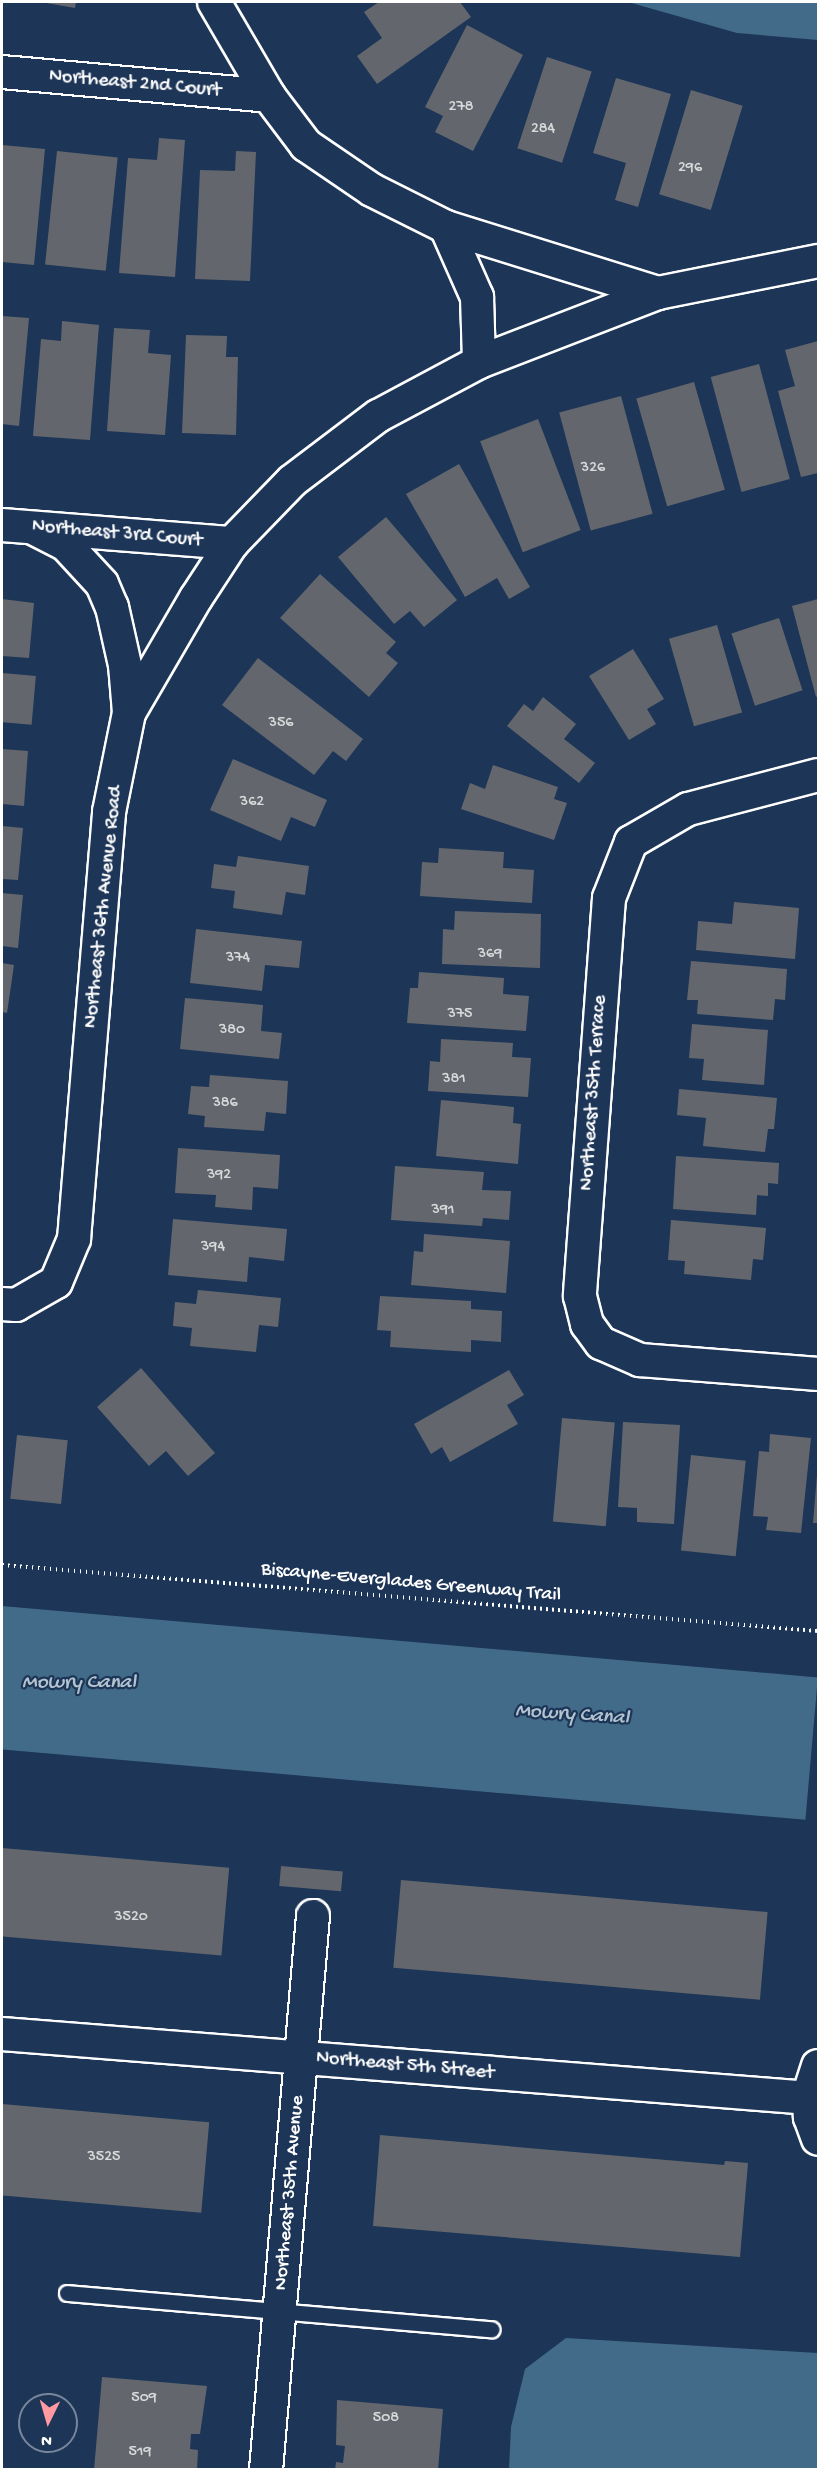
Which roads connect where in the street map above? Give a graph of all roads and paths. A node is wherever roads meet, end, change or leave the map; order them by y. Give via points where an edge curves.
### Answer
1 (214, 2) edge
2 (2, 72) edge
3 (269, 96) junction
4 (446, 227) junction
5 (819, 261) edge
6 (658, 293) junction
7 (479, 362) junction
8 (16, 526) edge
9 (232, 543) junction
10 (129, 712) junction
11 (819, 776) edge
12 (2, 1304) edge
13 (819, 1374) edge
14 (2, 1565) edge
15 (819, 1631) edge
16 (313, 1916) dead end
17 (2, 2034) edge
18 (302, 2058) junction
19 (819, 2066) edge
20 (809, 2098) junction
21 (819, 2139) edge
22 (67, 2294) dead end
23 (279, 2311) junction
24 (491, 2329) dead end
25 (266, 2469) edge

1 - 3 street
2 - 3 street, Northeast 2nd Court
3 - 4 street via 306,145 372,190
4 - 6 street
4 - 7 street via 477,297
5 - 6 street, Northeast 36th Avenue Road
6 - 7 street, Northeast 36th Avenue Road
7 - 9 street, Northeast 36th Avenue Road via 378,416 292,481
8 - 9 street, Northeast 3rd Court
8 - 10 street via 66,545 102,584 120,642
9 - 10 street, Northeast 36th Avenue Road
10 - 12 street, Northeast 36th Avenue Road via 109,812 74,1239 56,1282 16,1305
11 - 13 street, Northeast 35th Terrace via 688,809 632,842 609,898 580,1296 588,1324 601,1343 640,1360
14 - 15 path, Biscayne-Everglades Greenway Trail
16 - 18 street, Northeast 35th Avenue
17 - 18 street, Northeast 5th Street
18 - 20 street, Northeast 5th Street
18 - 23 street, Northeast 35th Avenue
19 - 20 street
20 - 21 street via 810,2117
22 - 23 lane
23 - 24 lane
23 - 25 street, Northeast 35th Avenue

